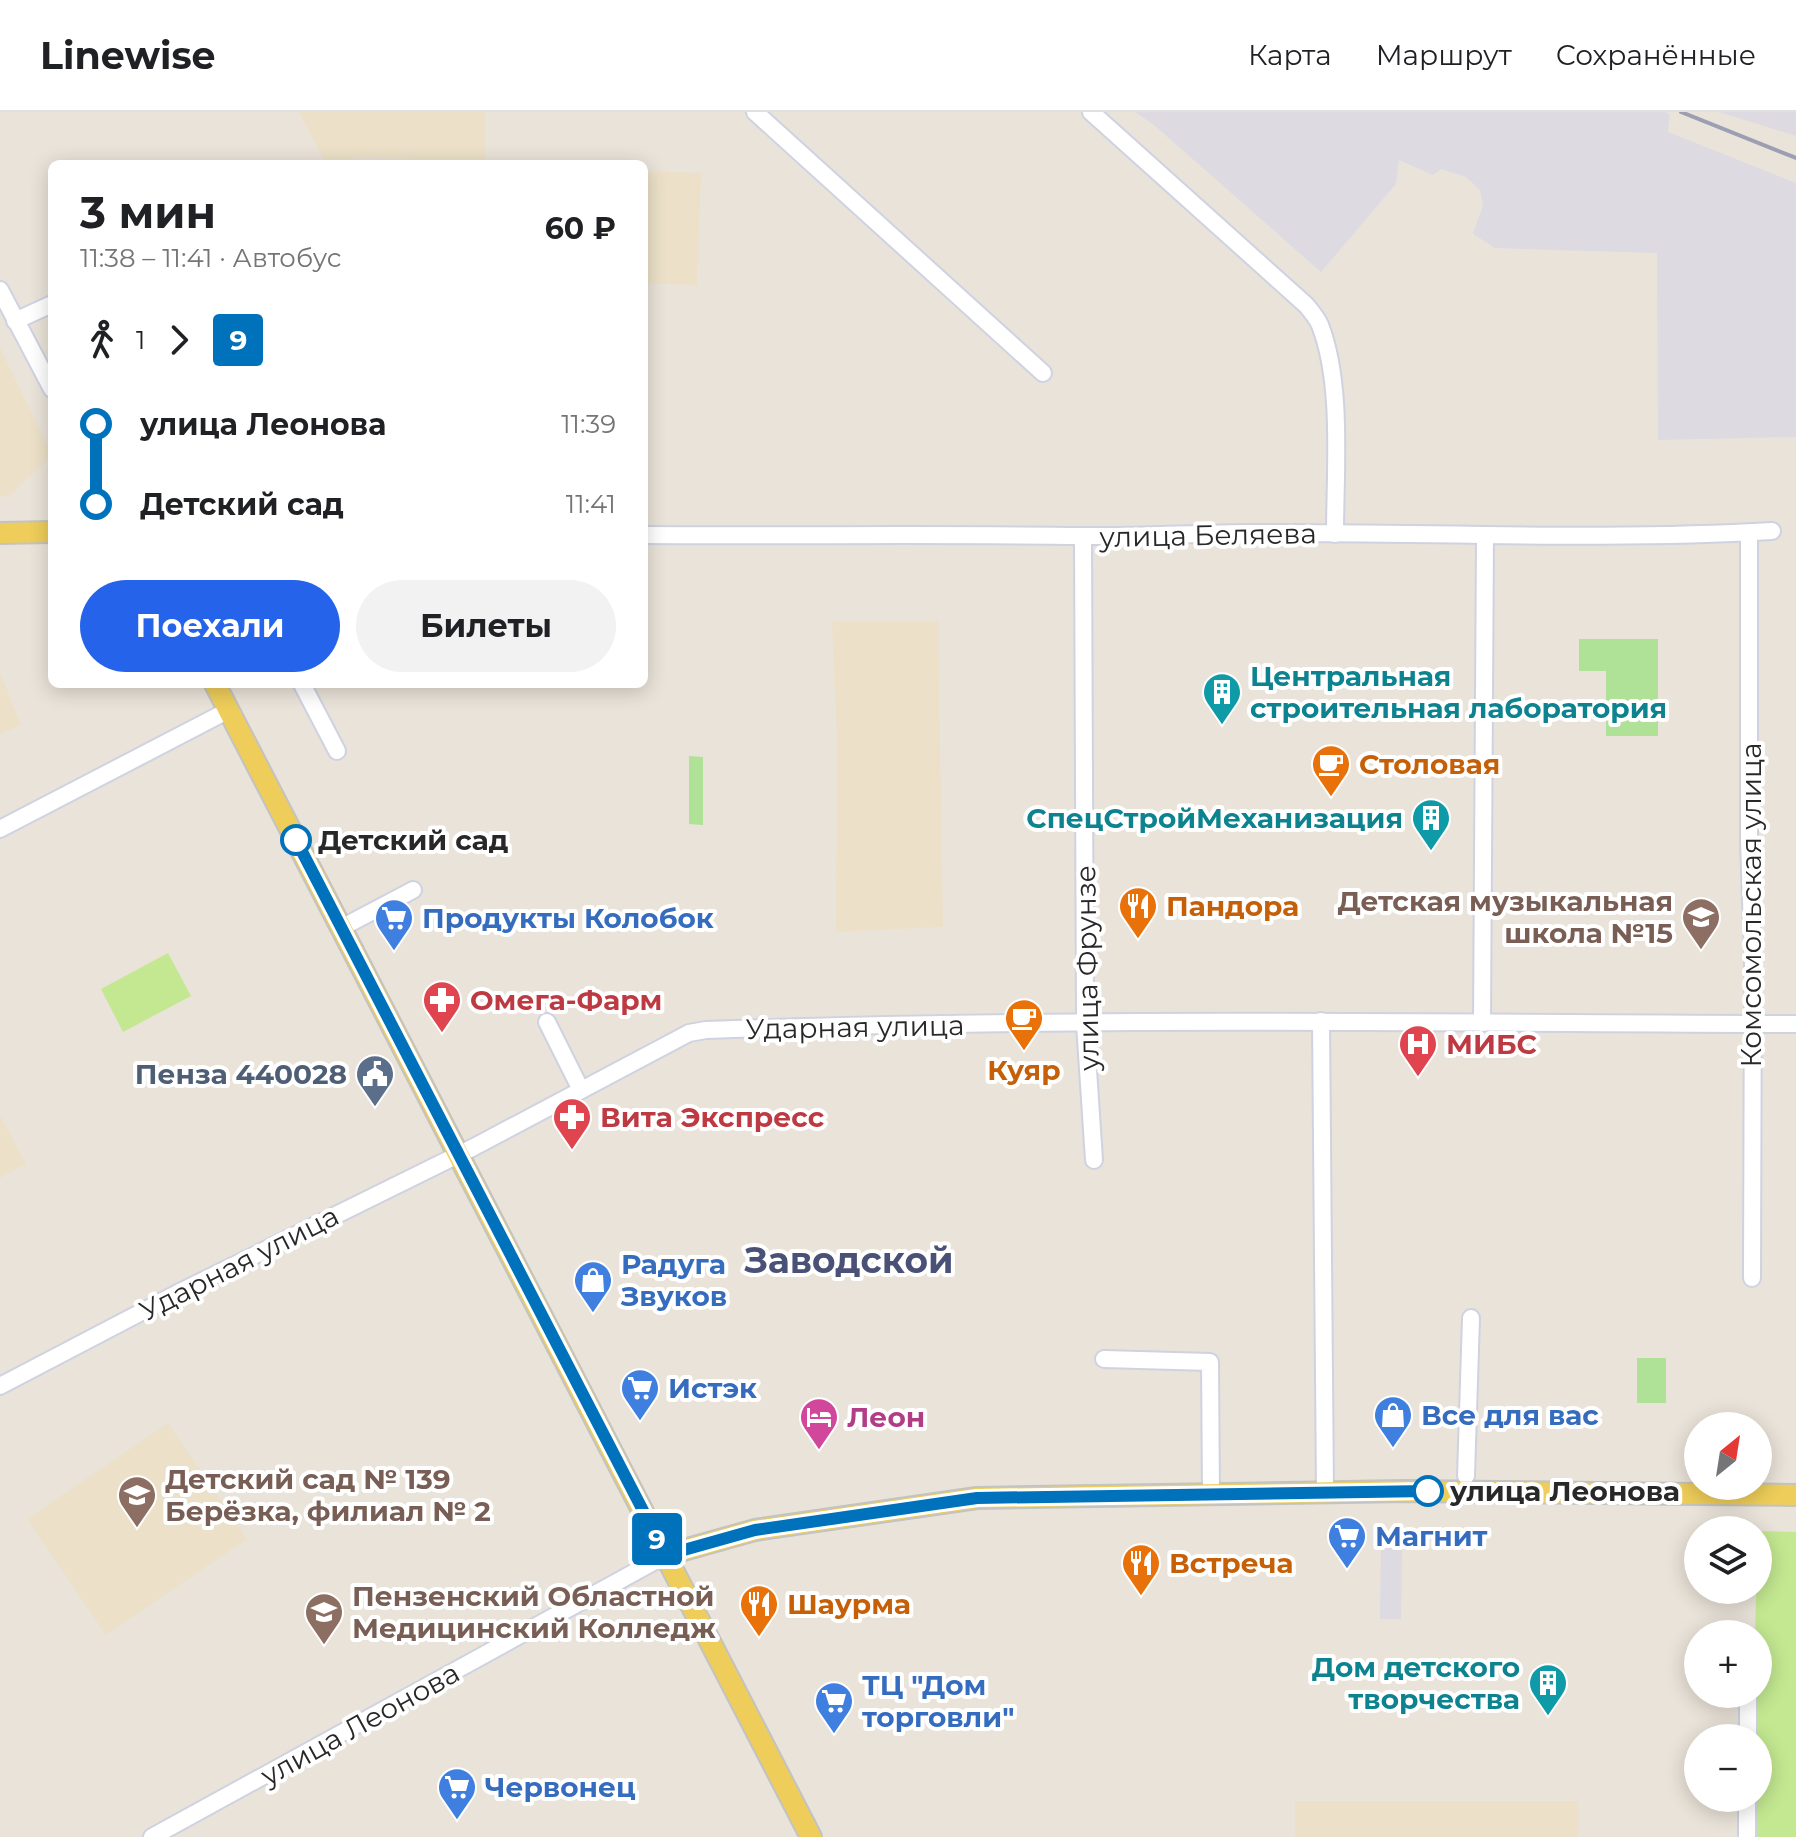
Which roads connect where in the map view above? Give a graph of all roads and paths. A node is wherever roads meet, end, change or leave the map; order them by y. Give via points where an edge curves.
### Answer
1 (755, 112) edge
2 (1091, 112) edge
3 (0, 290) edge
4 (48, 306) edge
5 (15, 321) junction
6 (1043, 373) dead end
7 (48, 382) edge
8 (1772, 531) dead end
9 (48, 532) edge
10 (0, 533) edge
11 (1749, 533) junction
12 (1335, 534) junction
13 (648, 535) edge
14 (1083, 536) junction
15 (1485, 536) junction
16 (217, 688) edge
17 (304, 688) edge
18 (229, 710) junction
19 (337, 751) dead end
20 (0, 829) edge
21 (413, 890) dead end
22 (341, 928) junction
23 (1321, 1021) junction
24 (547, 1022) dead end
25 (1482, 1023) junction
26 (1085, 1024) junction
27 (1753, 1024) junction
28 (1796, 1024) edge
29 (581, 1090) junction
30 (458, 1153) junction
31 (1094, 1160) dead end
32 (1752, 1278) dead end
33 (1471, 1318) dead end
34 (1104, 1359) dead end
35 (0, 1386) edge
36 (1466, 1476) dead end
37 (1325, 1492) junction
38 (1211, 1494) junction
39 (1796, 1495) edge
40 (666, 1555) junction
41 (1747, 1812) edge
42 (152, 1837) edge
43 (811, 1837) edge
44 (1747, 1837) edge

1 - 6 street
2 - 12 street via 1319,322 1331,364
3 - 5 street
4 - 5 street
5 - 7 street
8 - 11 street, улица Беляева
9 - 10 main road
11 - 15 street, улица Беляева
11 - 27 street, Комсомольская улица
12 - 14 street, улица Беляева
12 - 15 street, улица Беляева
13 - 14 street, улица Беляева
14 - 26 street, улица Фрунзе
15 - 25 street
16 - 18 main road
17 - 19 street
18 - 20 street
18 - 22 main road
21 - 22 street
22 - 30 main road
23 - 25 street, Ударная улица
23 - 26 street, Ударная улица
23 - 37 street
24 - 29 street
25 - 27 street, Ударная улица
26 - 29 street, Ударная улица via 706,1030 664,1045
26 - 31 street, улица Фрунзе
27 - 28 street, Ударная улица
27 - 32 street, Комсомольская улица
29 - 30 street, Ударная улица
30 - 35 street, Ударная улица
30 - 40 main road
33 - 36 street
34 - 38 street via 1210,1362
37 - 38 main road, улица Леонова
37 - 39 main road, улица Леонова
38 - 40 main road, улица Леонова via 977,1498 755,1530
40 - 42 street, улица Леонова
40 - 43 main road
41 - 44 street

